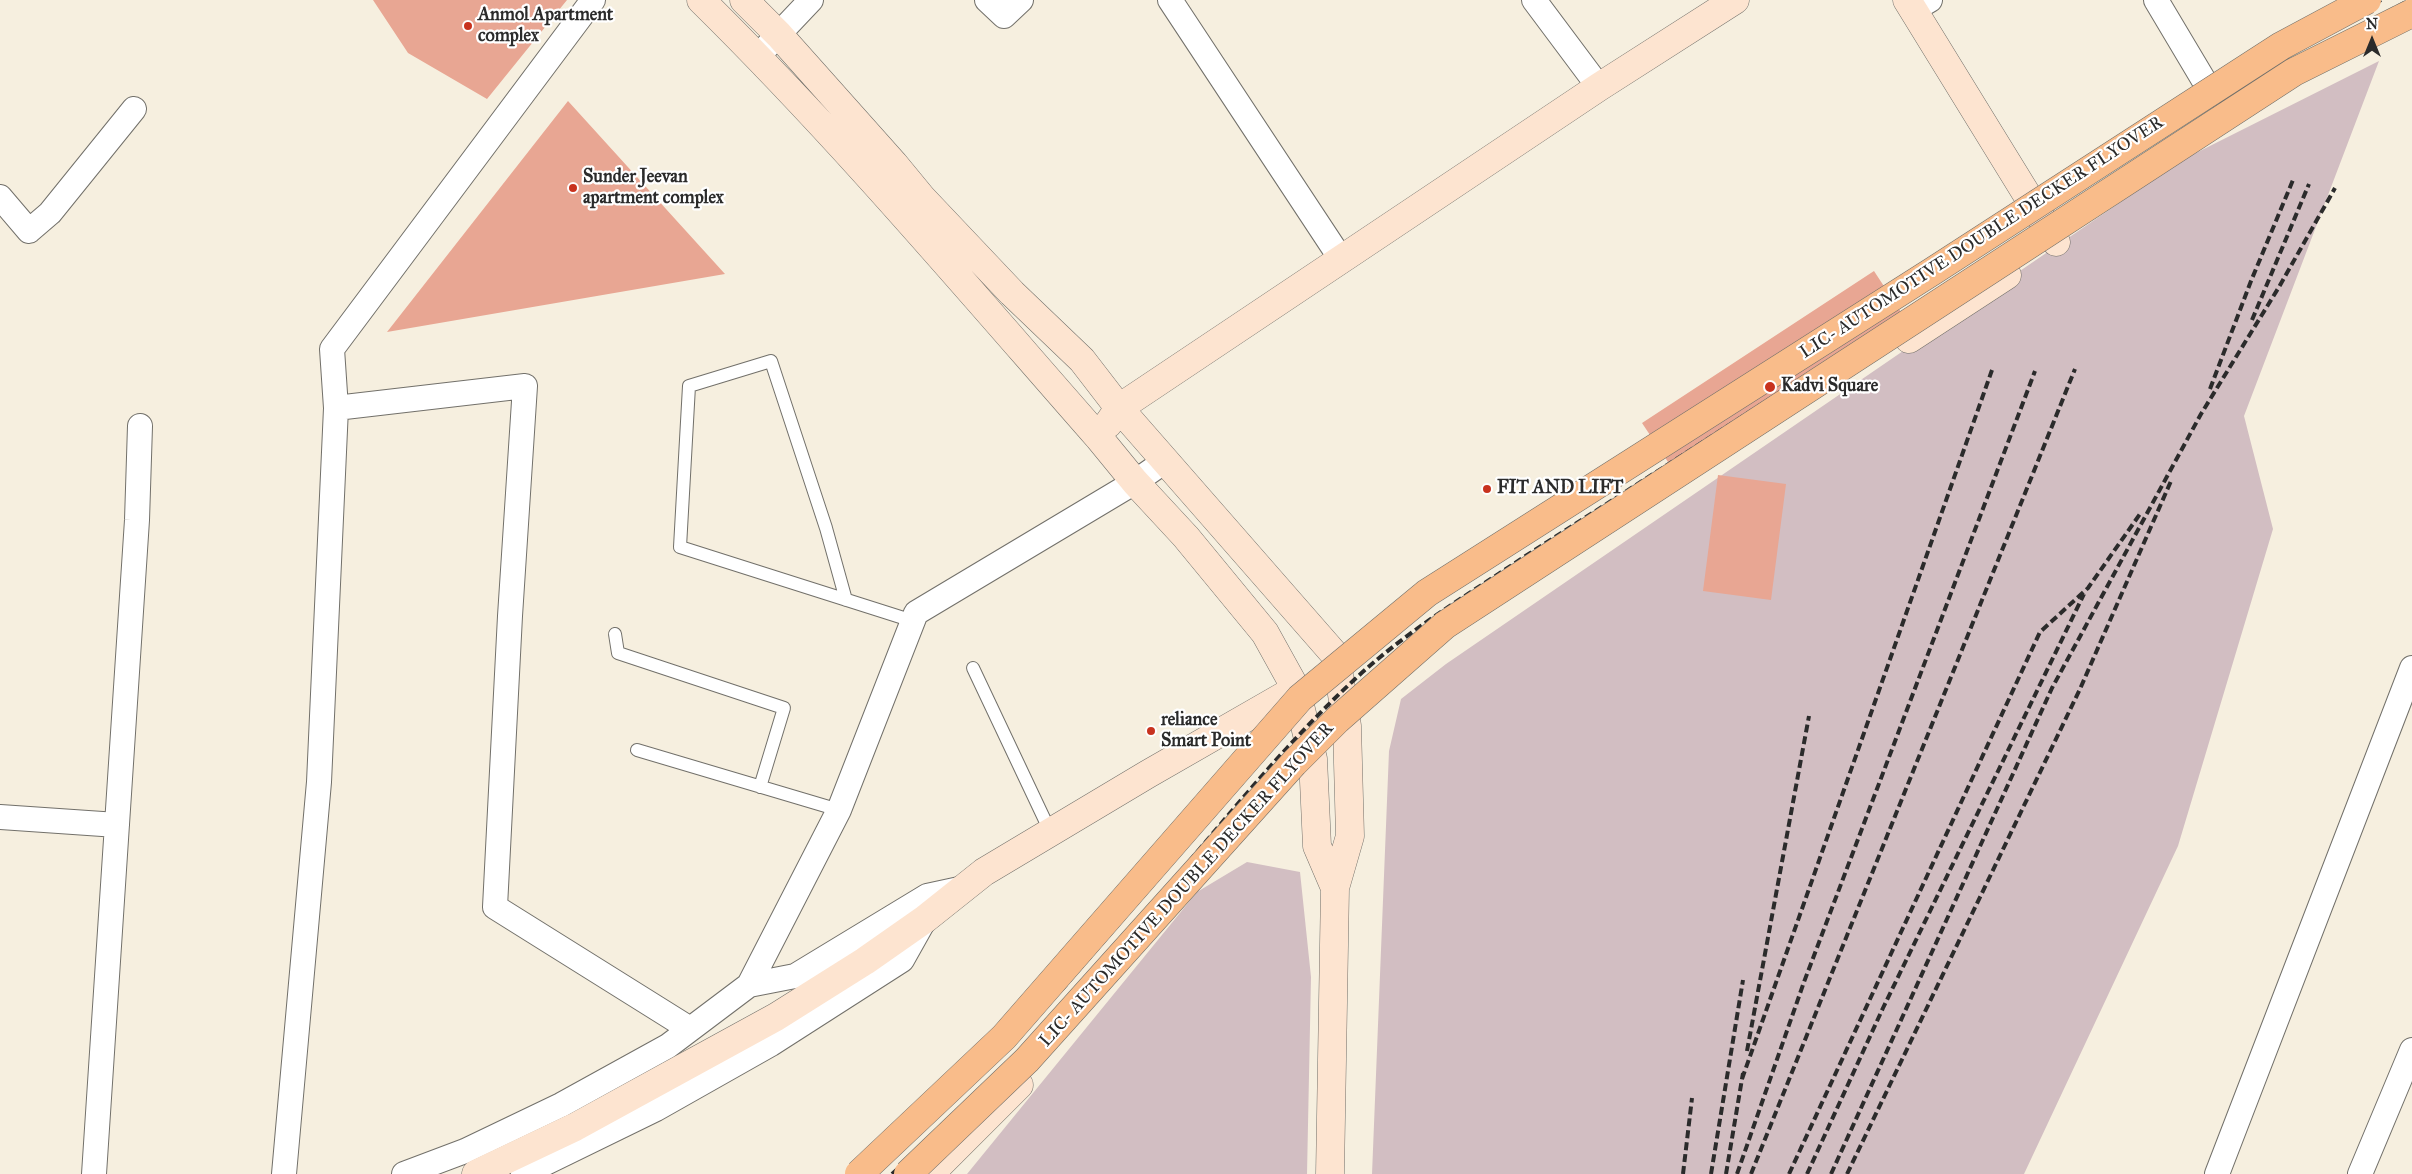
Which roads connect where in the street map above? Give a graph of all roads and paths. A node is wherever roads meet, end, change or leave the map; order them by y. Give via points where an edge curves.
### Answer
1 (593, 0) edge
2 (701, 0) edge
3 (744, 0) edge
4 (811, 0) edge
5 (987, 0) edge
6 (1021, 0) edge
7 (1170, 0) edge
8 (1534, 0) edge
9 (1736, 0) edge
10 (2156, 0) edge
11 (2349, 0) edge
12 (2366, 0) edge
13 (1917, 3) edge
14 (2412, 12) edge
15 (2412, 24) edge
16 (779, 35) junction
17 (758, 56) junction
18 (2206, 84) junction
19 (1599, 87) junction
20 (134, 109) dead end
21 (0, 197) edge
22 (2027, 198) junction
23 (2056, 242) junction
24 (1341, 259) junction
25 (336, 408) junction
26 (1119, 408) junction
27 (140, 426) dead end
28 (1100, 438) junction
29 (1165, 461) junction
30 (1135, 482) junction
31 (846, 600) junction
32 (913, 621) junction
33 (615, 634) dead end
34 (1336, 656) junction
35 (973, 668) dead end
36 (2412, 668) edge
37 (1296, 690) junction
38 (1347, 726) junction
39 (638, 750) dead end
40 (1313, 759) junction
41 (760, 787) junction
42 (839, 810) junction
43 (0, 817) edge
44 (118, 825) junction
45 (1050, 831) junction
46 (964, 888) junction
47 (1336, 888) junction
48 (925, 919) junction
49 (749, 985) junction
50 (690, 1029) junction
51 (2412, 1050) edge
52 (94, 1174) edge
53 (284, 1174) edge
54 (404, 1174) edge
55 (476, 1174) edge
56 (523, 1174) edge
57 (845, 1174) edge
58 (859, 1174) edge
59 (908, 1174) edge
60 (930, 1174) edge
61 (1330, 1174) edge
62 (2217, 1174) edge
63 (2360, 1174) edge

1 - 25 street via 332,349
2 - 17 main road
3 - 16 main road
4 - 16 street
5 - 6 street via 1004,16
7 - 24 street
8 - 19 street
9 - 19 main road
10 - 18 street
11 - 18 main road via 2279,37
12 - 58 main road, LIC- AUTOMOTIVE DOUBLE DECKER FLYOVER, bridge via 2273,51 1427,593 1300,698 1004,1037
13 - 22 main road
14 - 59 main road, LIC- AUTOMOTIVE DOUBLE DECKER FLYOVER, bridge via 2294,72 1445,625 1337,720 1294,763 1027,1060
15 - 23 main road via 2300,80
16 - 17 street
16 - 26 main road via 922,198 1012,293 1082,360
17 - 28 main road
18 - 22 main road
19 - 24 main road
20 - 21 street via 50,213 29,231
22 - 23 main road
22 - 34 main road via 1422,582
23 - 38 main road via 1453,633
24 - 26 main road
25 - 50 street via 526,386 495,908
25 - 53 street via 319,782
26 - 28 main road
26 - 29 main road
27 - 44 street
28 - 30 main road
29 - 30 street
29 - 34 main road
30 - 32 street via 916,613
30 - 37 main road via 1186,537 1265,633
31 - 31 lane via 680,547 688,386 771,361
31 - 32 lane
32 - 42 street
33 - 41 lane via 618,653 784,708
34 - 37 main road
34 - 38 main road
35 - 45 lane
36 - 62 street
37 - 40 main road
37 - 45 main road
37 - 57 main road via 997,1029
38 - 40 main road
38 - 47 main road via 1350,836
39 - 41 lane
40 - 47 main road via 1317,846
40 - 60 main road via 1037,1068
41 - 42 lane
42 - 49 street
43 - 44 street
44 - 52 street
45 - 46 main road
46 - 48 main road
46 - 49 street via 928,896 795,976
47 - 61 main road
48 - 55 main road via 866,961 776,1017 575,1127
48 - 56 street via 902,960 771,1044 656,1109
49 - 50 street
50 - 54 street via 668,1046 561,1105 465,1150
51 - 63 street

